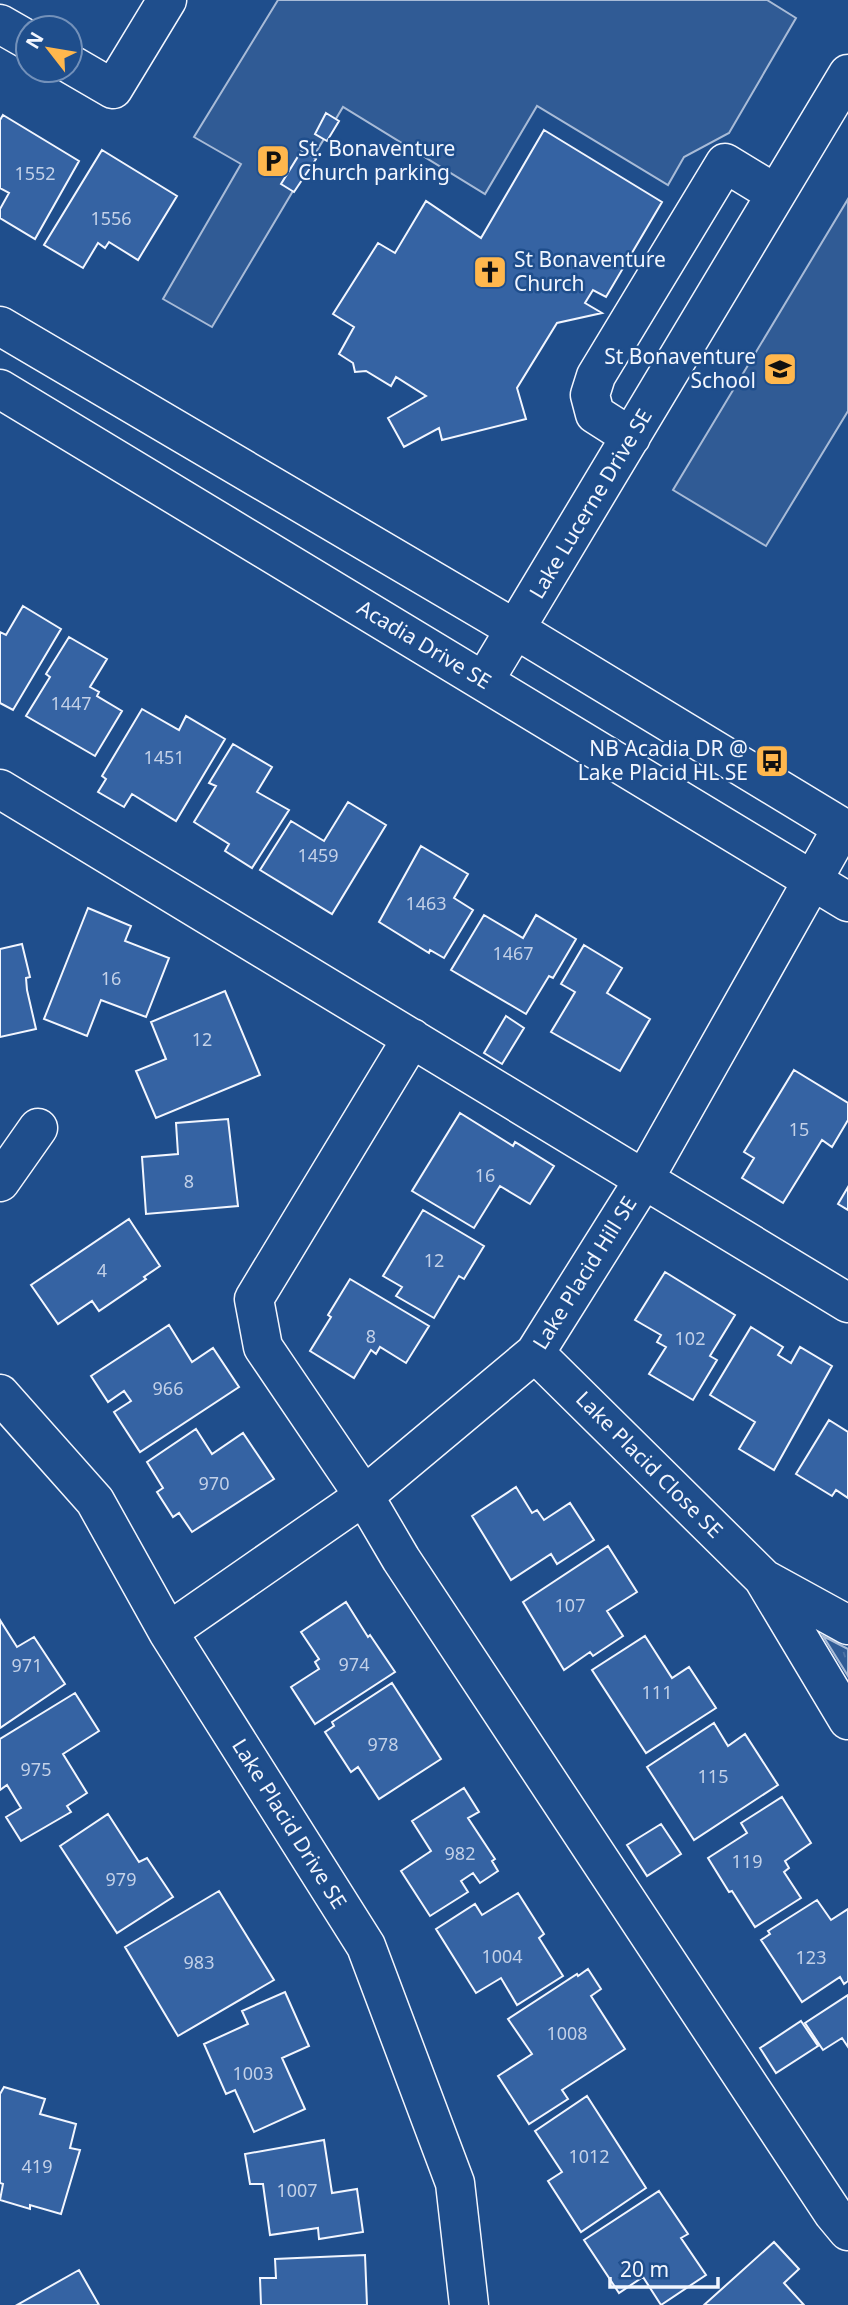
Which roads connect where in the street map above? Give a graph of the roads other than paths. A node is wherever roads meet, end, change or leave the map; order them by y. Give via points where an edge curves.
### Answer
1 (167, 0) edge
2 (84, 72) edge
3 (848, 74) edge
4 (776, 194) junction
5 (0, 326) edge
6 (0, 389) edge
7 (631, 437) junction
8 (515, 629) junction
9 (484, 681) junction
10 (0, 789) edge
11 (845, 830) edge
12 (812, 879) junction
13 (848, 901) edge
14 (412, 1038) junction
15 (38, 1128) dead end
16 (643, 1181) junction
17 (0, 1182) edge
18 (848, 1303) edge
19 (536, 1353) junction
20 (0, 1394) edge
21 (364, 1496) junction
22 (763, 1578) junction
23 (848, 1625) edge
24 (168, 1632) junction
25 (848, 1720) edge
26 (848, 2231) edge
27 (469, 2305) edge

1 - 2 street via 113,89
3 - 4 street, Lake Lucerne Drive SE
4 - 7 street, Lake Lucerne Drive SE
4 - 7 street via 724,163 603,364 590,395 595,414
5 - 8 street
6 - 9 street, Acadia Drive SE
7 - 8 street, Lake Lucerne Drive SE
8 - 9 street, Lake Lucerne Drive SE
8 - 11 street
9 - 12 street, Acadia Drive SE
10 - 14 street
11 - 12 street, Lake Placid Hill SE
12 - 13 street, Acadia Drive SE
12 - 16 street, Lake Placid Hill SE
14 - 16 street
14 - 21 street via 254,1300 263,1348
15 - 17 street
16 - 18 street
16 - 19 street, Lake Placid Hill SE
19 - 21 street, Lake Placid Hill SE
19 - 22 street, Lake Placid Close SE
20 - 24 street, Lake Placid Drive SE via 95,1501
21 - 24 street, Lake Placid Hill SE
21 - 26 street via 409,1571
22 - 23 street, Lake Placid Close SE
22 - 25 street, Lake Placid Close SE
24 - 27 street, Lake Placid Drive SE via 366,1946 455,2183

